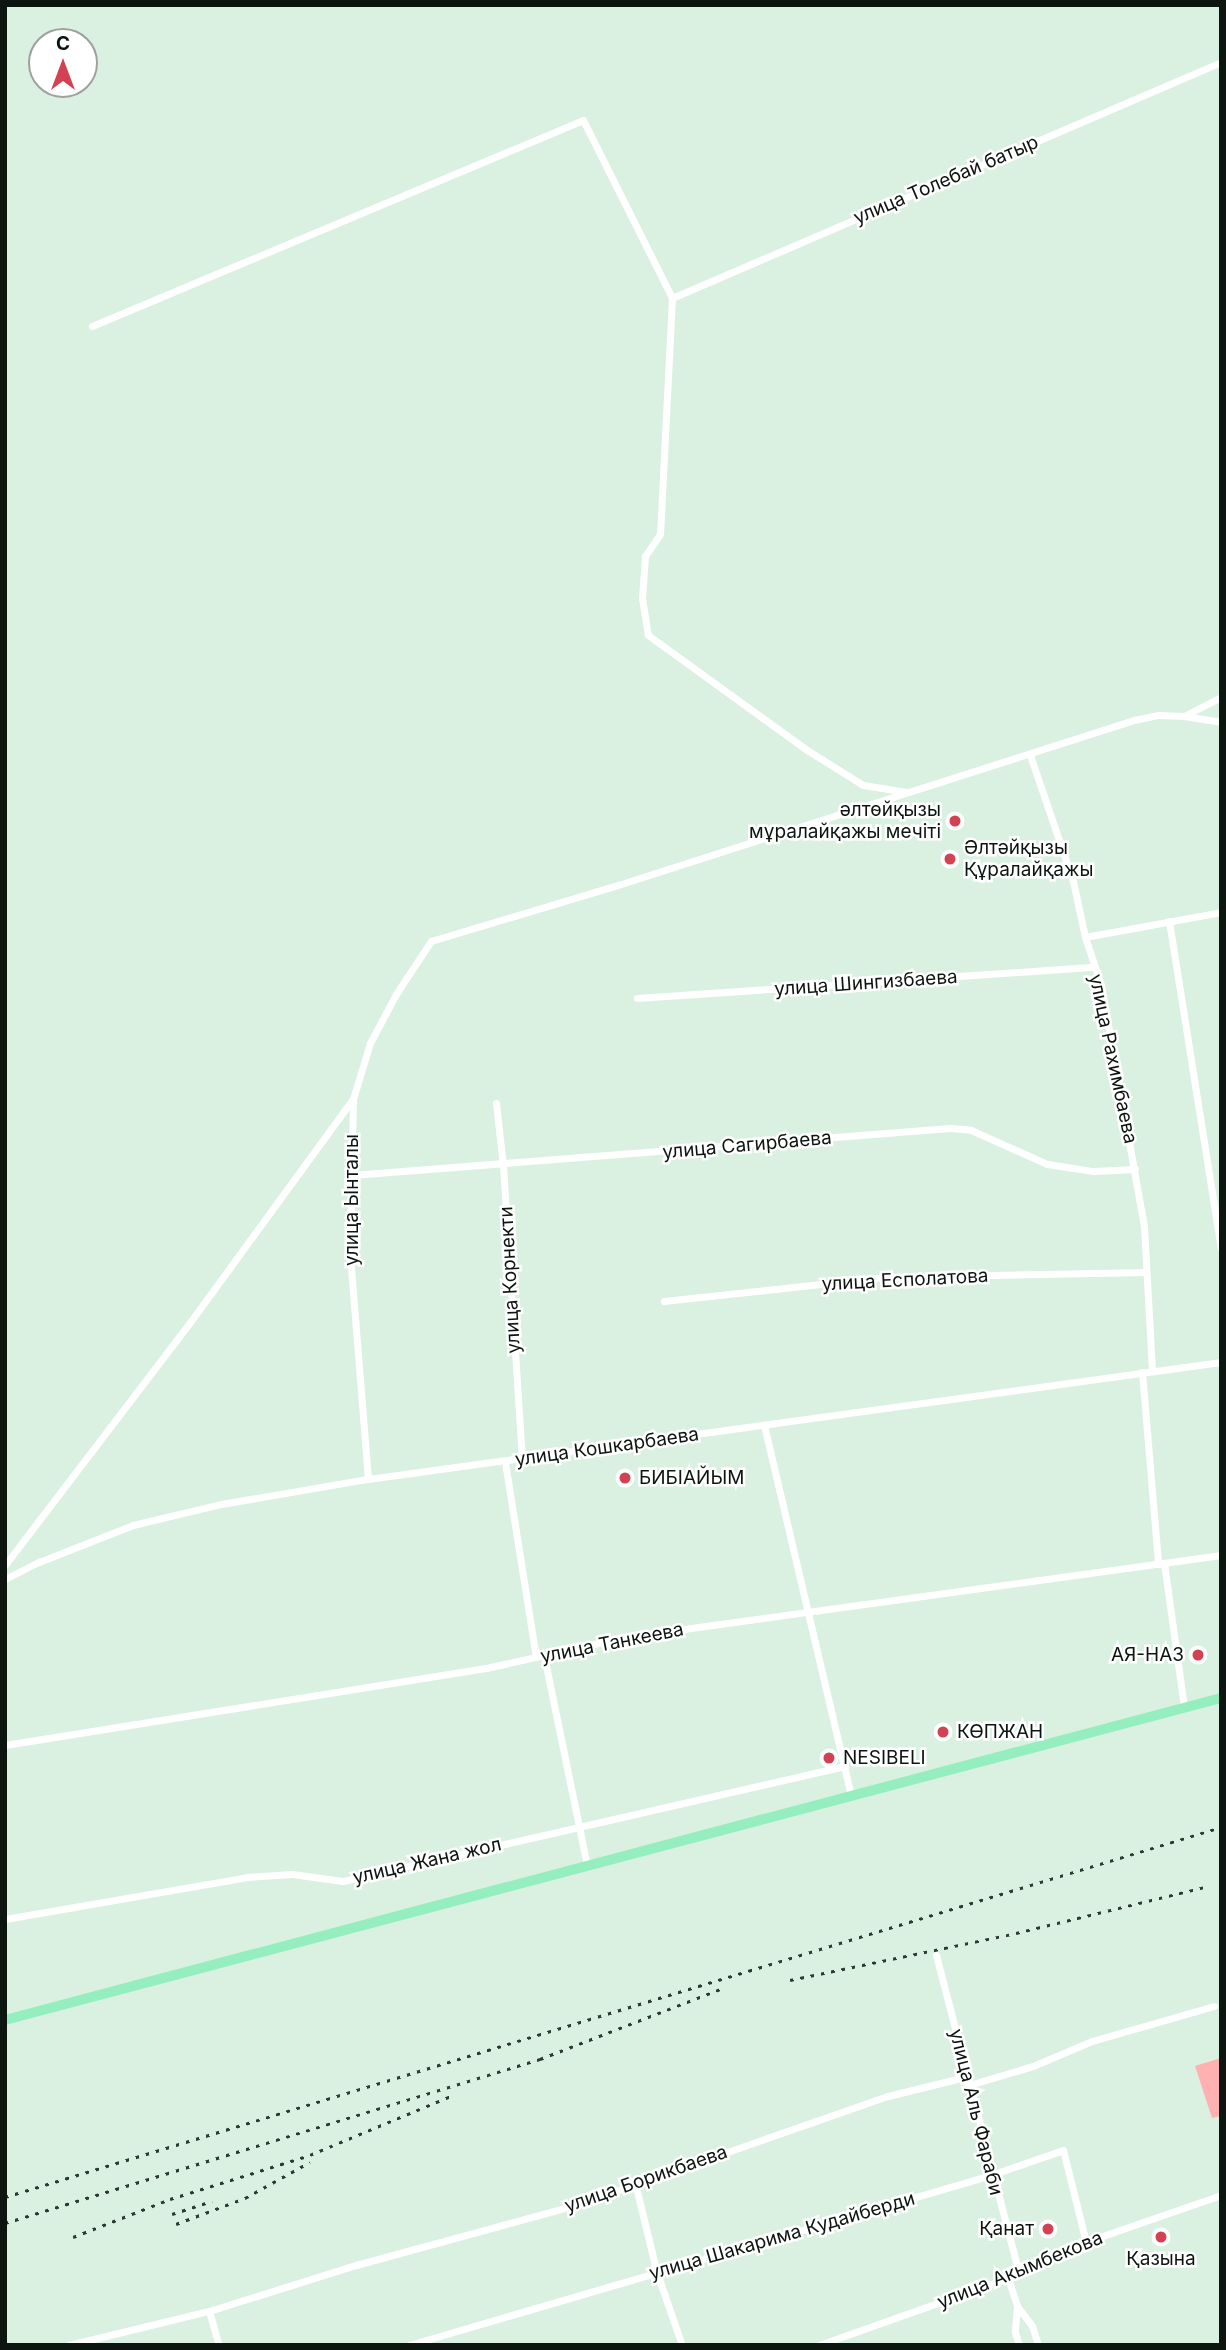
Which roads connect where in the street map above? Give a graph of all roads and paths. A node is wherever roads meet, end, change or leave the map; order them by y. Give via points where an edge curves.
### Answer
1 (1221, 61) edge
2 (671, 298) junction
3 (92, 326) dead end
4 (1221, 697) edge
5 (1184, 716) junction
6 (1221, 722) edge
7 (1030, 755) junction
8 (906, 792) junction
9 (1221, 912) edge
10 (1169, 921) junction
11 (1085, 937) junction
12 (1094, 967) junction
13 (638, 998) dead end
14 (353, 1099) junction
15 (496, 1103) dead end
16 (503, 1166) junction
17 (1135, 1169) junction
18 (352, 1175) junction
19 (1221, 1248) edge
20 (1146, 1272) junction
21 (664, 1301) dead end
22 (1221, 1362) edge
23 (1152, 1371) junction
24 (1142, 1372) junction
25 (764, 1425) junction
26 (522, 1458) junction
27 (505, 1462) junction
28 (368, 1479) junction
29 (1221, 1555) edge
30 (1161, 1564) junction
31 (5, 1565) edge
32 (5, 1579) edge
33 (808, 1610) junction
34 (540, 1657) junction
35 (1220, 1698) edge
36 (1184, 1707) junction
37 (5, 1745) edge
38 (845, 1766) junction
39 (851, 1796) junction
40 (579, 1826) junction
41 (587, 1866) junction
42 (5, 1919) edge
43 (936, 1955) dead end
44 (1214, 2006) dead end
45 (5, 2020) edge
46 (969, 2085) junction
47 (991, 2175) junction
48 (635, 2183) junction
49 (1221, 2195) edge
50 (1086, 2242) junction
51 (1018, 2269) junction
52 (657, 2273) junction
53 (1008, 2278) junction
54 (1017, 2306) junction
55 (209, 2311) junction
56 (69, 2345) edge
57 (219, 2345) edge
58 (409, 2345) edge
59 (682, 2345) edge
60 (819, 2345) edge
61 (1020, 2345) edge
62 (1038, 2345) edge

1 - 2 street, улица Толебай батыр
2 - 3 street via 583,120
2 - 8 street via 660,534 645,556 642,598 649,635 863,785
4 - 5 street
5 - 6 street
5 - 7 street via 1134,720
7 - 8 street
7 - 11 street, улица Рахимбаева via 1073,881
8 - 14 street, улица Ынталы via 431,941 370,1043
9 - 10 street
10 - 11 street
10 - 19 street
11 - 12 street, улица Рахимбаева
12 - 13 street, улица Шингизбаева
12 - 17 street, улица Рахимбаева
14 - 18 street, улица Ынталы
14 - 31 street
15 - 16 street, улица Корнекти
16 - 17 street, улица Сагирбаева via 950,1128 971,1130 1047,1164 1093,1171
16 - 18 street, улица Сагирбаева
16 - 26 street, улица Корнекти
17 - 20 street, улица Рахимбаева
18 - 28 street, улица Ынталы via 350,1254
20 - 21 street, улица Есполатова via 884,1277
20 - 23 street, улица Рахимбаева
22 - 23 street, улица Кошкарбаева
23 - 24 street, улица Кошкарбаева
24 - 25 street, улица Кошкарбаева
24 - 30 street
25 - 26 street, улица Кошкарбаева
25 - 33 street
26 - 27 street, улица Кошкарбаева
27 - 28 street, улица Кошкарбаева
27 - 34 street
28 - 32 street, улица Кошкарбаева via 178,1512 85,1543
29 - 30 street, улица Танкеева
30 - 33 street, улица Танкеева
30 - 36 street
33 - 34 street, улица Танкеева via 626,1637
33 - 38 street
34 - 37 street, улица Танкеева
34 - 40 street
35 - 36 main road
36 - 39 main road
38 - 39 street
38 - 40 street, улица Жана жол
39 - 41 main road
40 - 41 street
40 - 42 street, улица Жана жол via 342,1881 292,1874 256,1876
41 - 45 main road
43 - 46 street, улица Аль Фараби
44 - 46 street, улица Борикбаева via 1104,2037 1033,2066
46 - 47 street, улица Аль Фараби
46 - 48 street, улица Борикбаева via 961,2078 888,2096
47 - 50 street, улица Шакарима Кудайберди via 1063,2150
47 - 51 street, улица Аль Фараби
47 - 52 street, улица Шакарима Кудайберди
48 - 52 street
48 - 55 street, улица Борикбаева
49 - 50 street, улица Акымбекова
50 - 51 street, улица Акымбекова
51 - 53 street, улица Акымбекова
52 - 58 street, улица Шакарима Кудайберди
52 - 59 street
53 - 54 street
53 - 60 street, улица Акымбекова
54 - 61 street via 1015,2332
54 - 62 street via 1032,2326
55 - 56 street, улица Борикбаева
55 - 57 street

